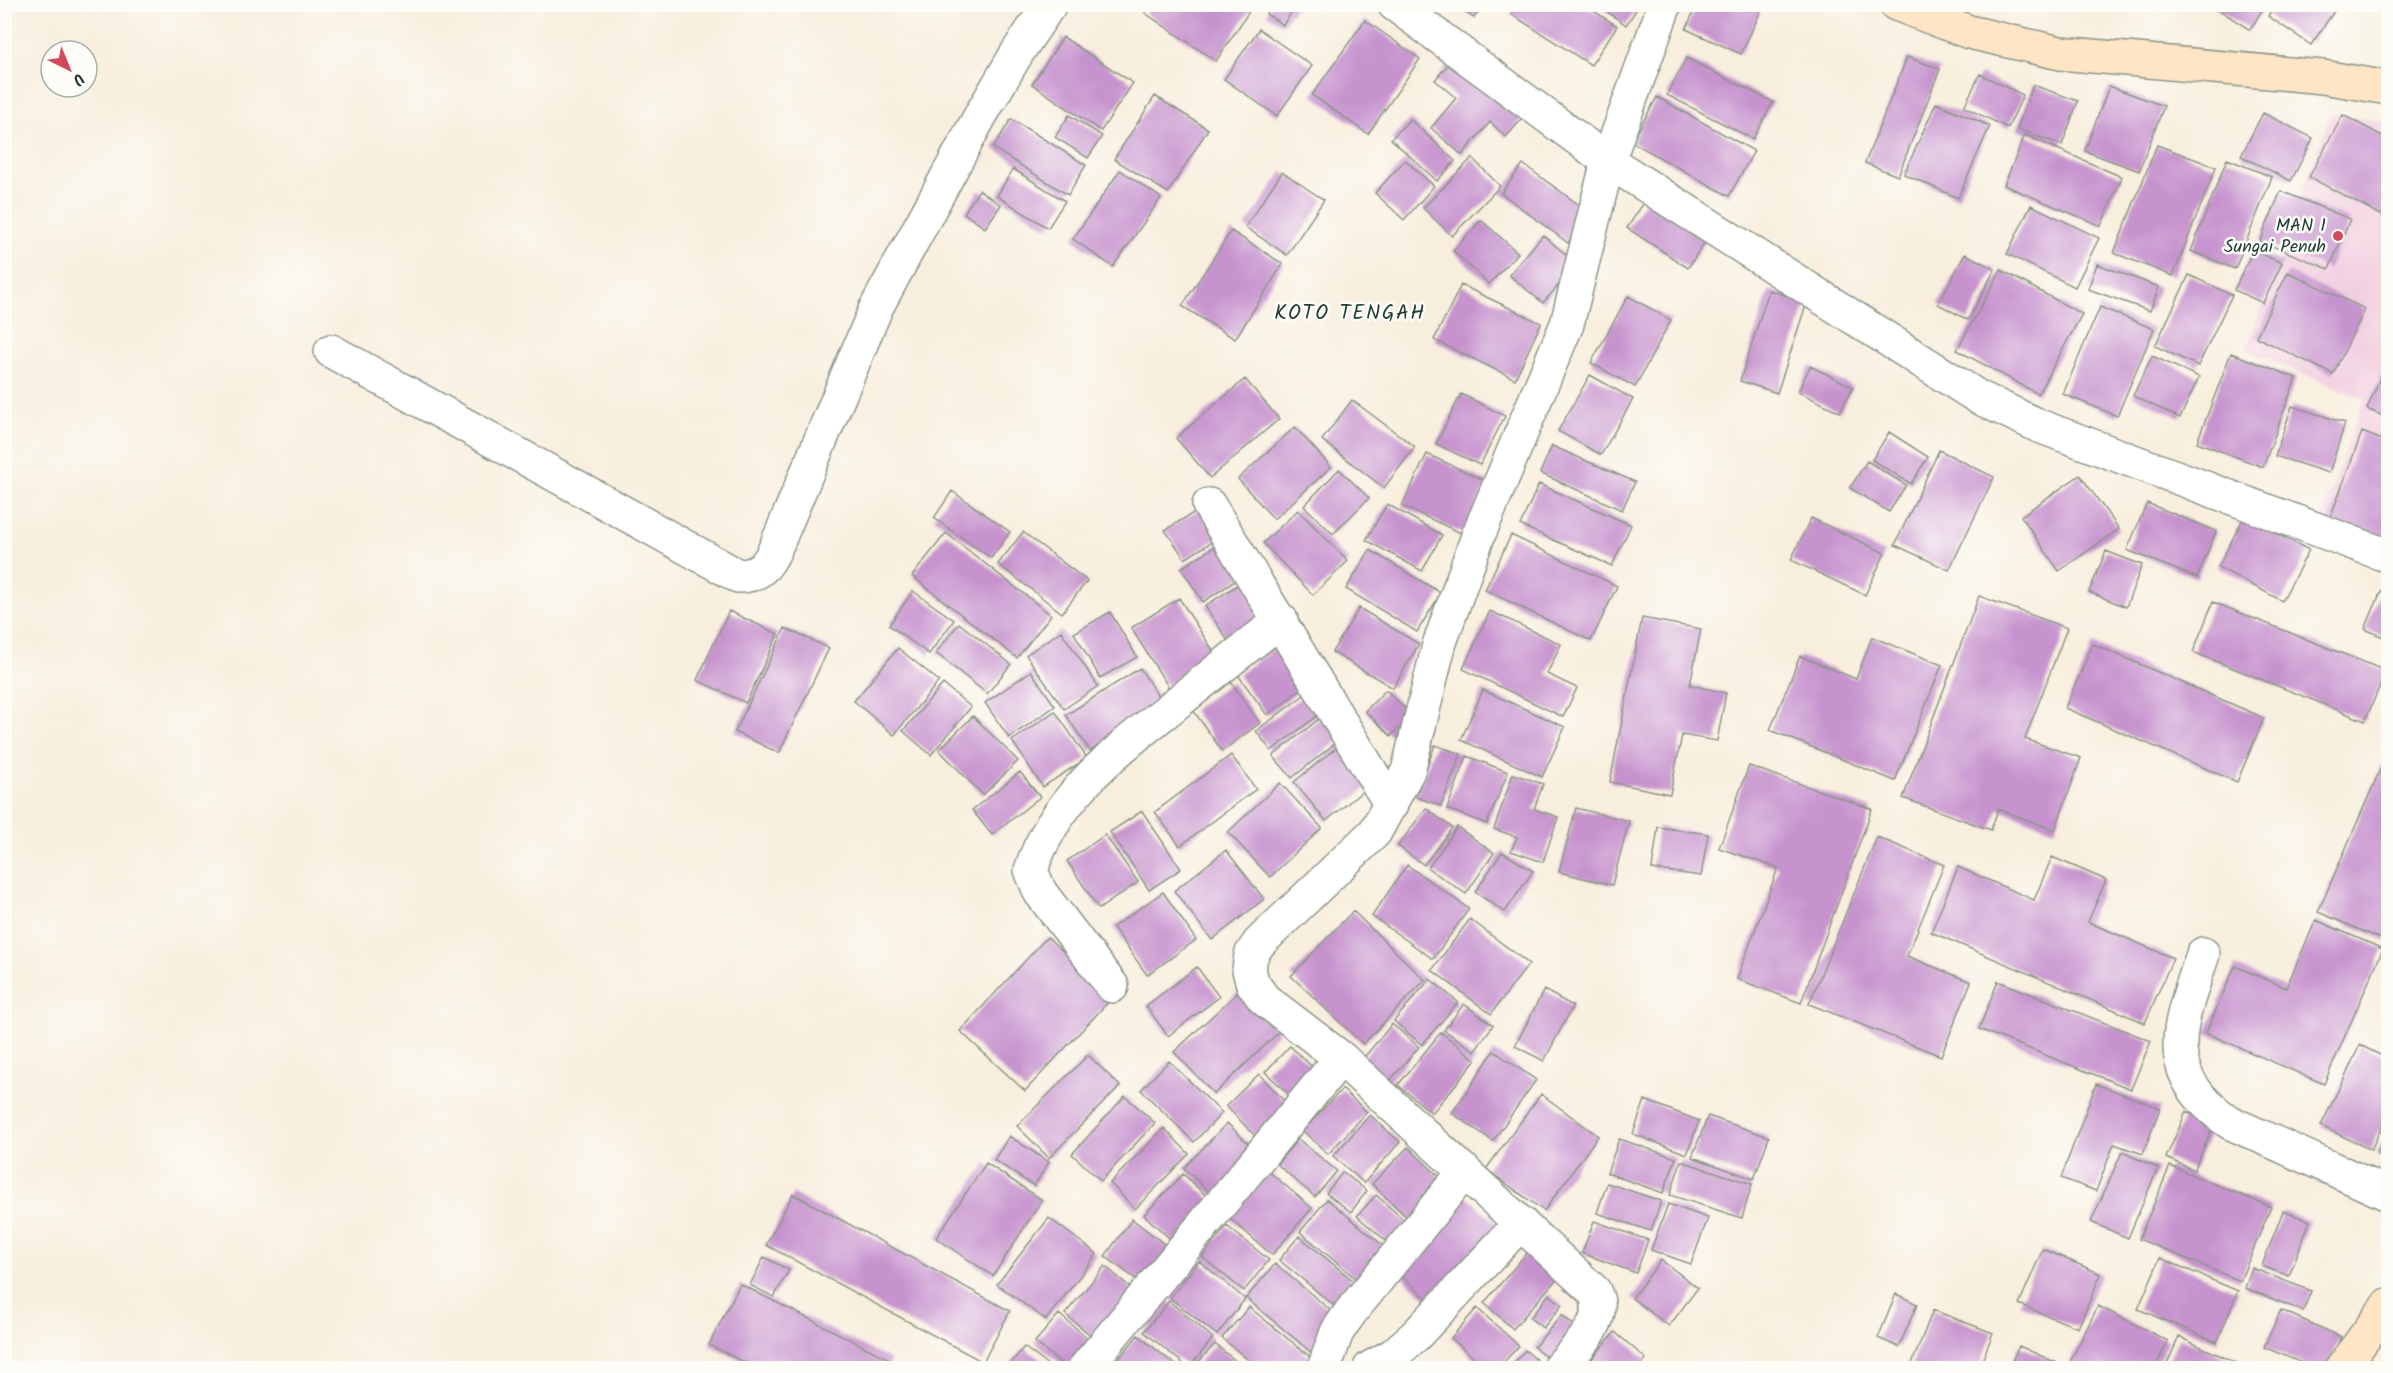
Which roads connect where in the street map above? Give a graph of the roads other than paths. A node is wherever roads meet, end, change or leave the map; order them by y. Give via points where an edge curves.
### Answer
1 (1050, 4) edge
2 (1394, 4) edge
3 (1665, 4) edge
4 (1896, 4) edge
5 (2388, 88) edge
6 (1608, 161) junction
7 (331, 351) dead end
8 (1209, 505) dead end
9 (2388, 555) edge
10 (1281, 620) junction
11 (1391, 805) junction
12 (2203, 954) dead end
13 (1112, 986) dead end
14 (1341, 1058) junction
15 (1465, 1171) junction
16 (2388, 1194) edge
17 (1521, 1223) junction
18 (2388, 1305) edge
19 (1085, 1368) edge
20 (1324, 1368) edge
21 (1370, 1368) edge
22 (1559, 1368) edge
23 (2342, 1368) edge

1 - 7 street via 979,118 876,308 770,561 760,572 738,576
2 - 6 street
3 - 6 street
4 - 5 street via 1970,32 2060,53 2323,77
6 - 9 street via 2010,413
6 - 11 street via 1567,324 1474,547 1439,645 1408,771
8 - 10 street
10 - 11 street
10 - 13 street via 1108,757 1054,821 1037,851 1031,870 1040,892
11 - 14 street via 1375,832 1251,956 1253,984 1264,999
12 - 16 street via 2179,1036 2189,1084 2209,1108 2229,1122
14 - 15 street
14 - 19 street
15 - 17 street
15 - 20 street via 1350,1313 1337,1332
17 - 21 street via 1416,1335
17 - 22 street via 1586,1281 1599,1300 1599,1313 1592,1328
18 - 23 street

